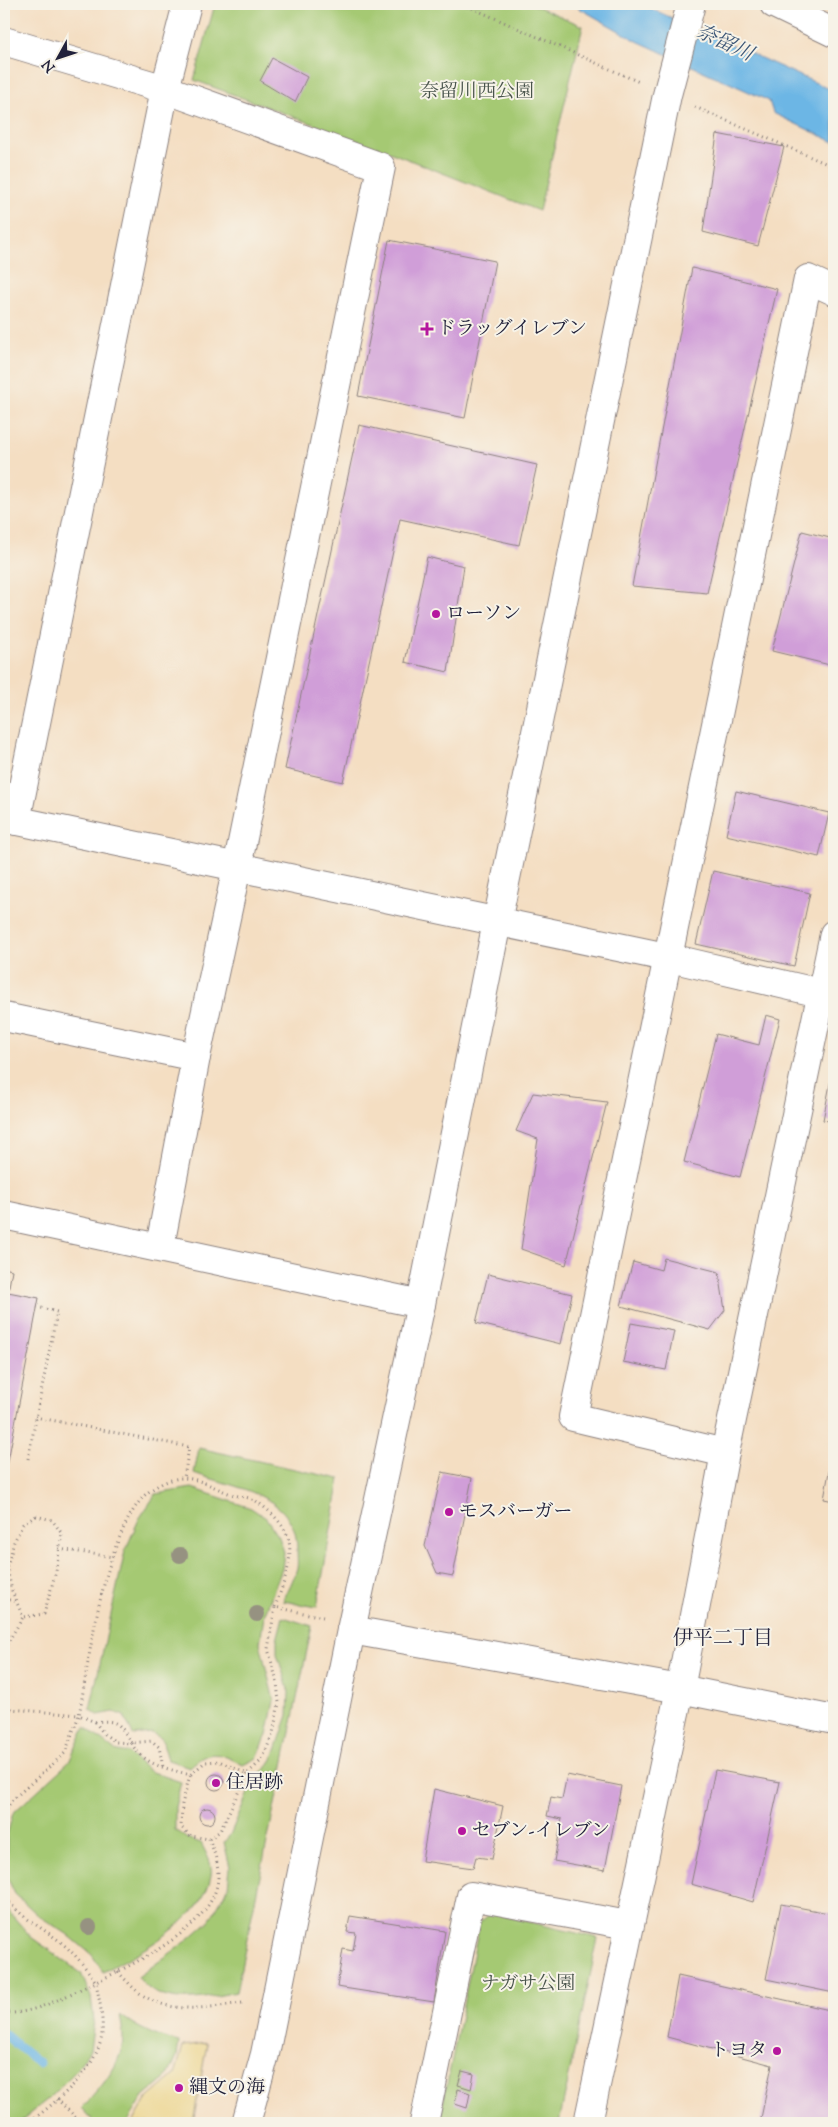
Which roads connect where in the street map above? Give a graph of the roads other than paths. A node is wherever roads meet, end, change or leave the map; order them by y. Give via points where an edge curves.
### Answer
1 (187, 4) edge
2 (774, 4) edge
3 (690, 8) edge
4 (834, 33) edge
5 (4, 41) edge
6 (165, 89) junction
7 (834, 291) edge
8 (10, 820) edge
9 (237, 867) junction
10 (497, 922) junction
11 (834, 934) edge
12 (666, 957) junction
13 (820, 993) junction
14 (4, 1017) edge
15 (196, 1057) junction
16 (4, 1214) edge
17 (160, 1246) junction
18 (422, 1304) junction
19 (725, 1452) junction
20 (351, 1630) junction
21 (680, 1689) junction
22 (834, 1720) edge
23 (628, 1925) junction
24 (246, 2123) edge
25 (424, 2123) edge
26 (588, 2123) edge

1 - 6 street
2 - 4 street
3 - 10 street via 672,76
5 - 6 street
6 - 8 street
6 - 9 street via 381,167
7 - 12 street via 808,280
8 - 9 street
9 - 10 street
9 - 15 street
10 - 12 street
10 - 18 street
11 - 13 street
12 - 13 street
12 - 19 street via 573,1417
13 - 19 street
14 - 15 street
15 - 17 street
16 - 17 street
17 - 18 street
18 - 20 street
19 - 21 street
20 - 21 street
20 - 24 street via 265,2054
21 - 22 street
21 - 23 street
23 - 25 street via 471,1896
23 - 26 street

